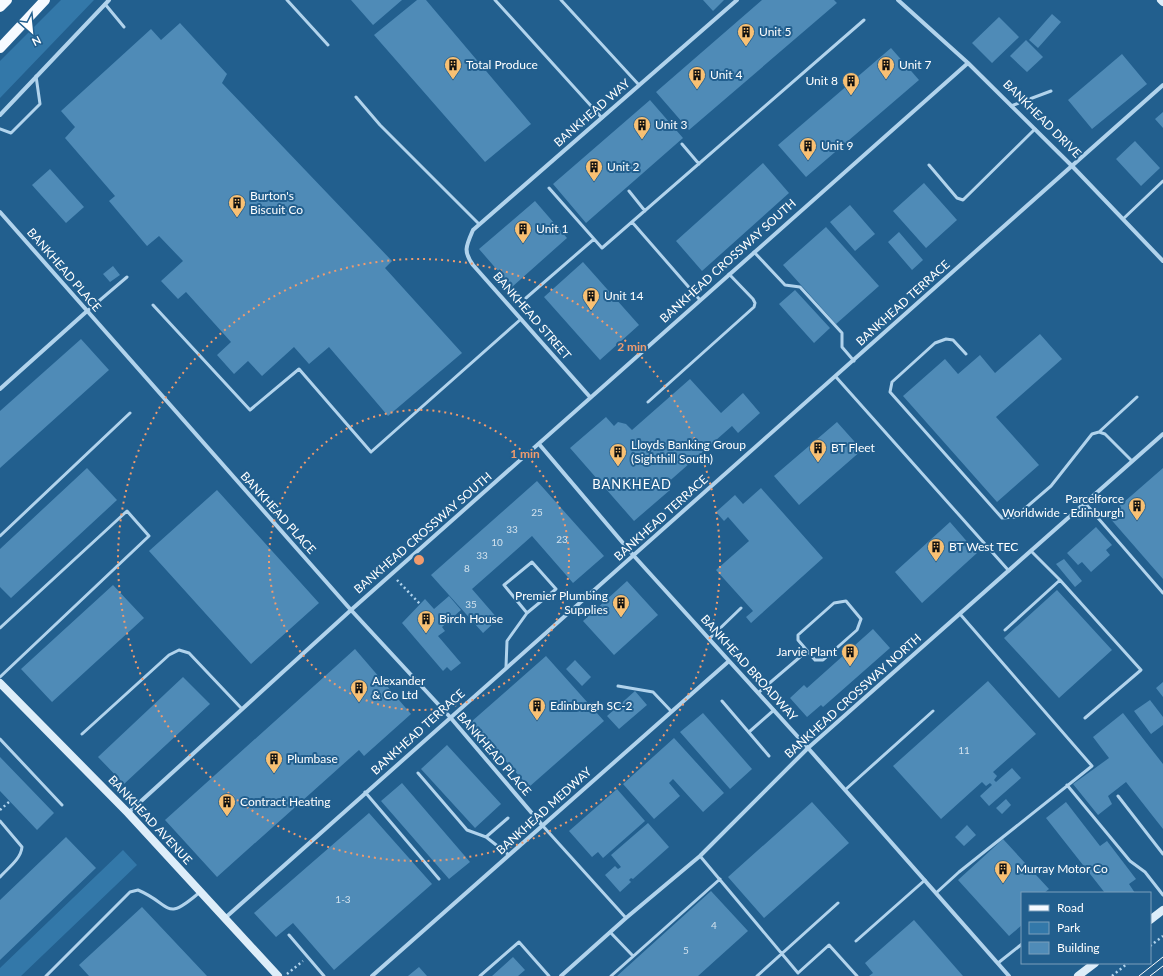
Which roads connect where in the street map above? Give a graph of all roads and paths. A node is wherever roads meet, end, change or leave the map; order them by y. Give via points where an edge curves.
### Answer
1 (7, 0) edge
2 (45, 0) edge
3 (109, 0) edge
4 (288, 0) edge
5 (495, 0) edge
6 (561, 0) edge
7 (737, 0) edge
8 (898, 0) edge
9 (1161, 0) edge
10 (1163, 2) edge
11 (105, 4) junction
12 (0, 7) edge
13 (864, 20) dead end
14 (124, 27) dead end
15 (328, 45) dead end
16 (0, 48) edge
17 (968, 63) junction
18 (36, 76) junction
19 (639, 85) junction
20 (1163, 85) edge
21 (1050, 91) dead end
22 (356, 97) dead end
23 (1011, 106) junction
24 (0, 115) edge
25 (602, 118) junction
26 (0, 129) edge
27 (1035, 129) junction
28 (682, 144) dead end
29 (699, 164) junction
30 (929, 165) dead end
31 (1073, 166) junction
32 (1163, 181) edge
33 (549, 188) dead end
34 (628, 191) dead end
35 (645, 210) junction
36 (0, 212) edge
37 (1123, 219) junction
38 (632, 222) junction
39 (479, 224) junction
40 (594, 239) junction
41 (466, 245) joint
42 (754, 252) junction
43 (1163, 261) edge
44 (729, 274) junction
45 (127, 277) dead end
46 (526, 298) dead end
47 (700, 300) junction
48 (153, 305) dead end
49 (86, 312) junction
50 (521, 319) junction
51 (966, 354) dead end
52 (854, 361) junction
53 (836, 376) junction
54 (0, 389) edge
55 (590, 397) junction
56 (1137, 397) dead end
57 (648, 402) dead end
58 (130, 413) dead end
59 (1099, 432) junction
60 (1163, 434) edge
61 (539, 444) junction
62 (1132, 462) junction
63 (1085, 503) junction
64 (0, 536) edge
65 (1031, 551) junction
66 (634, 556) junction
67 (1009, 571) junction
68 (392, 574) junction
69 (1060, 580) junction
70 (1163, 593) edge
71 (420, 604) dead end
72 (741, 608) dead end
73 (351, 610) junction
74 (527, 613) junction
75 (960, 614) junction
76 (0, 628) edge
77 (1004, 630) dead end
78 (709, 639) junction
79 (808, 651) junction
80 (729, 661) junction
81 (506, 667) junction
82 (0, 676) edge
83 (618, 686) dead end
84 (1, 687) edge
85 (758, 693) junction
86 (722, 701) dead end
87 (242, 709) junction
88 (774, 710) junction
89 (933, 710) dead end
90 (671, 711) junction
91 (450, 717) junction
92 (1085, 718) dead end
93 (749, 732) junction
94 (82, 734) dead end
95 (0, 739) edge
96 (808, 748) junction
97 (769, 756) dead end
98 (418, 773) dead end
99 (1067, 785) junction
100 (845, 790) junction
101 (365, 792) junction
102 (1118, 796) dead end
103 (10, 801) dead end
104 (62, 805) dead end
105 (0, 810) edge
106 (128, 813) junction
107 (508, 818) dead end
108 (0, 821) edge
109 (542, 825) junction
110 (486, 837) junction
111 (1163, 854) edge
112 (509, 855) junction
113 (700, 856) junction
114 (0, 877) edge
115 (439, 879) dead end
116 (720, 879) junction
117 (925, 880) junction
118 (201, 892) junction
119 (936, 893) junction
120 (1163, 895) edge
121 (838, 904) dead end
122 (1163, 910) edge
123 (225, 918) junction
124 (626, 918) junction
125 (1151, 919) edge
126 (610, 932) junction
127 (289, 935) dead end
128 (1163, 936) edge
129 (856, 941) dead end
130 (1021, 945) edge
131 (1151, 945) edge
132 (782, 954) junction
133 (633, 956) junction
134 (998, 963) junction
135 (1094, 964) edge
136 (1127, 964) edge
137 (297, 965) dead end
138 (291, 970) dead end
139 (797, 975) edge
140 (46, 976) edge
141 (278, 976) edge
142 (324, 976) edge
143 (372, 976) edge
144 (480, 976) edge
145 (549, 976) edge
146 (561, 976) edge
147 (611, 976) edge
148 (757, 976) edge
149 (857, 976) edge
150 (1009, 976) edge
151 (1078, 976) edge
152 (1112, 976) edge

1 - 12 main road
2 - 16 main road
3 - 11 street
4 - 15 lane
5 - 25 lane
6 - 19 lane
7 - 19 street, BANKHEAD WAY
8 - 17 street, BANKHEAD DRIVE
9 - 10 street
11 - 14 lane
11 - 18 street
13 - 29 lane
17 - 23 street, BANKHEAD DRIVE
17 - 42 street, BANKHEAD CROSSWAY SOUTH
18 - 24 street
18 - 26 lane via 40,104 11,133
19 - 25 street, BANKHEAD WAY
20 - 31 street, BANKHEAD TERRACE
21 - 23 lane
22 - 39 lane via 380,125
23 - 27 street, BANKHEAD DRIVE
25 - 39 street, BANKHEAD WAY
27 - 30 lane via 963,200 957,198
27 - 31 street, BANKHEAD DRIVE
28 - 29 lane
29 - 35 lane
31 - 37 street, BANKHEAD DRIVE
31 - 52 street, BANKHEAD TERRACE
32 - 37 lane
33 - 40 lane
34 - 35 lane
35 - 38 lane
36 - 49 street, BANKHEAD PLACE
37 - 43 street, BANKHEAD DRIVE
38 - 40 lane via 602,248
38 - 47 lane
39 - 41 street, BANKHEAD WAY via 472,230
40 - 46 lane
41 - 50 street, BANKHEAD STREET via 466,256
42 - 44 street, BANKHEAD CROSSWAY SOUTH
42 - 52 lane via 785,285 800,288 842,333 842,347
44 - 47 street, BANKHEAD CROSSWAY SOUTH
44 - 57 lane via 753,298 754,308
45 - 49 lane
47 - 55 street, BANKHEAD CROSSWAY SOUTH
48 - 50 lane via 250,410 299,369 371,452
49 - 54 street
49 - 73 street, BANKHEAD PLACE
50 - 55 street, BANKHEAD STREET
51 - 59 lane via 953,340 946,339 935,343 892,382 890,392 1002,518 1014,518 1051,486 1092,434
52 - 53 street, BANKHEAD TERRACE
53 - 66 street, BANKHEAD TERRACE
53 - 67 lane
55 - 61 street, BANKHEAD CROSSWAY SOUTH
56 - 59 lane
58 - 64 lane
59 - 62 lane via 1105,434
60 - 62 street, BANKHEAD CROSSWAY NORTH
61 - 66 street, BANKHEAD BROADWAY
61 - 68 street, BANKHEAD CROSSWAY SOUTH
62 - 63 street, BANKHEAD CROSSWAY NORTH
63 - 65 street, BANKHEAD CROSSWAY NORTH
63 - 70 lane
65 - 67 street, BANKHEAD CROSSWAY NORTH
65 - 69 lane
66 - 78 street, BANKHEAD BROADWAY
66 - 81 street, BANKHEAD TERRACE
67 - 75 street, BANKHEAD CROSSWAY NORTH
68 - 71 path
68 - 73 street, BANKHEAD CROSSWAY SOUTH
69 - 77 lane
69 - 92 lane via 1141,670
72 - 78 lane
73 - 87 street, BANKHEAD CROSSWAY SOUTH
73 - 91 street, BANKHEAD PLACE
74 - 74 lane via 556,589 532,562 504,585
74 - 81 lane via 507,641
75 - 96 street, BANKHEAD CROSSWAY NORTH
75 - 99 lane via 1092,766
76 - 82 lane via 127,511 149,536
78 - 80 street, BANKHEAD BROADWAY
79 - 79 lane via 815,660 823,660 857,630 861,619 846,602 834,603 798,635 798,640
79 - 85 lane
80 - 85 street, BANKHEAD BROADWAY
80 - 90 street, BANKHEAD MEDWAY
81 - 91 street, BANKHEAD TERRACE
83 - 90 lane via 653,692
84 - 106 street, BANKHEAD AVENUE
85 - 88 street, BANKHEAD BROADWAY
86 - 93 lane
87 - 94 lane via 188,653 179,650 169,655
87 - 106 street, BANKHEAD CROSSWAY SOUTH
88 - 93 lane
88 - 96 street, BANKHEAD BROADWAY
89 - 100 lane
90 - 109 street, BANKHEAD MEDWAY
91 - 101 street, BANKHEAD TERRACE
91 - 109 street, BANKHEAD PLACE
93 - 97 lane
95 - 104 lane
96 - 100 street, BANKHEAD BROADWAY
96 - 113 street, BANKHEAD CROSSWAY NORTH
98 - 110 lane via 467,830
99 - 119 lane
99 - 120 lane via 1130,861 1145,872
100 - 117 street, BANKHEAD BROADWAY
101 - 115 lane
101 - 123 street, BANKHEAD TERRACE
102 - 111 lane
103 - 105 path
106 - 118 street, BANKHEAD AVENUE
107 - 110 lane
108 - 114 lane via 22,847 18,858
109 - 112 street, BANKHEAD MEDWAY
109 - 124 lane
110 - 112 lane
112 - 143 street, BANKHEAD MEDWAY
113 - 116 lane
113 - 124 street, BANKHEAD CROSSWAY NORTH
116 - 132 lane
116 - 133 lane
117 - 119 street, BANKHEAD BROADWAY
117 - 129 lane
118 - 123 street, BANKHEAD AVENUE
118 - 140 lane via 176,910 138,890 130,892
119 - 134 street, BANKHEAD BROADWAY
121 - 132 lane
122 - 125 street
123 - 141 street, BANKHEAD AVENUE
124 - 126 street, BANKHEAD CROSSWAY NORTH
126 - 133 lane
126 - 146 street, BANKHEAD CROSSWAY NORTH
127 - 142 lane
128 - 131 path
130 - 134 lane
132 - 139 lane
132 - 148 lane
133 - 147 lane
134 - 150 street, BANKHEAD BROADWAY
135 - 151 street
136 - 152 path
137 - 138 path
139 - 149 lane via 829,945
144 - 145 lane via 519,942

